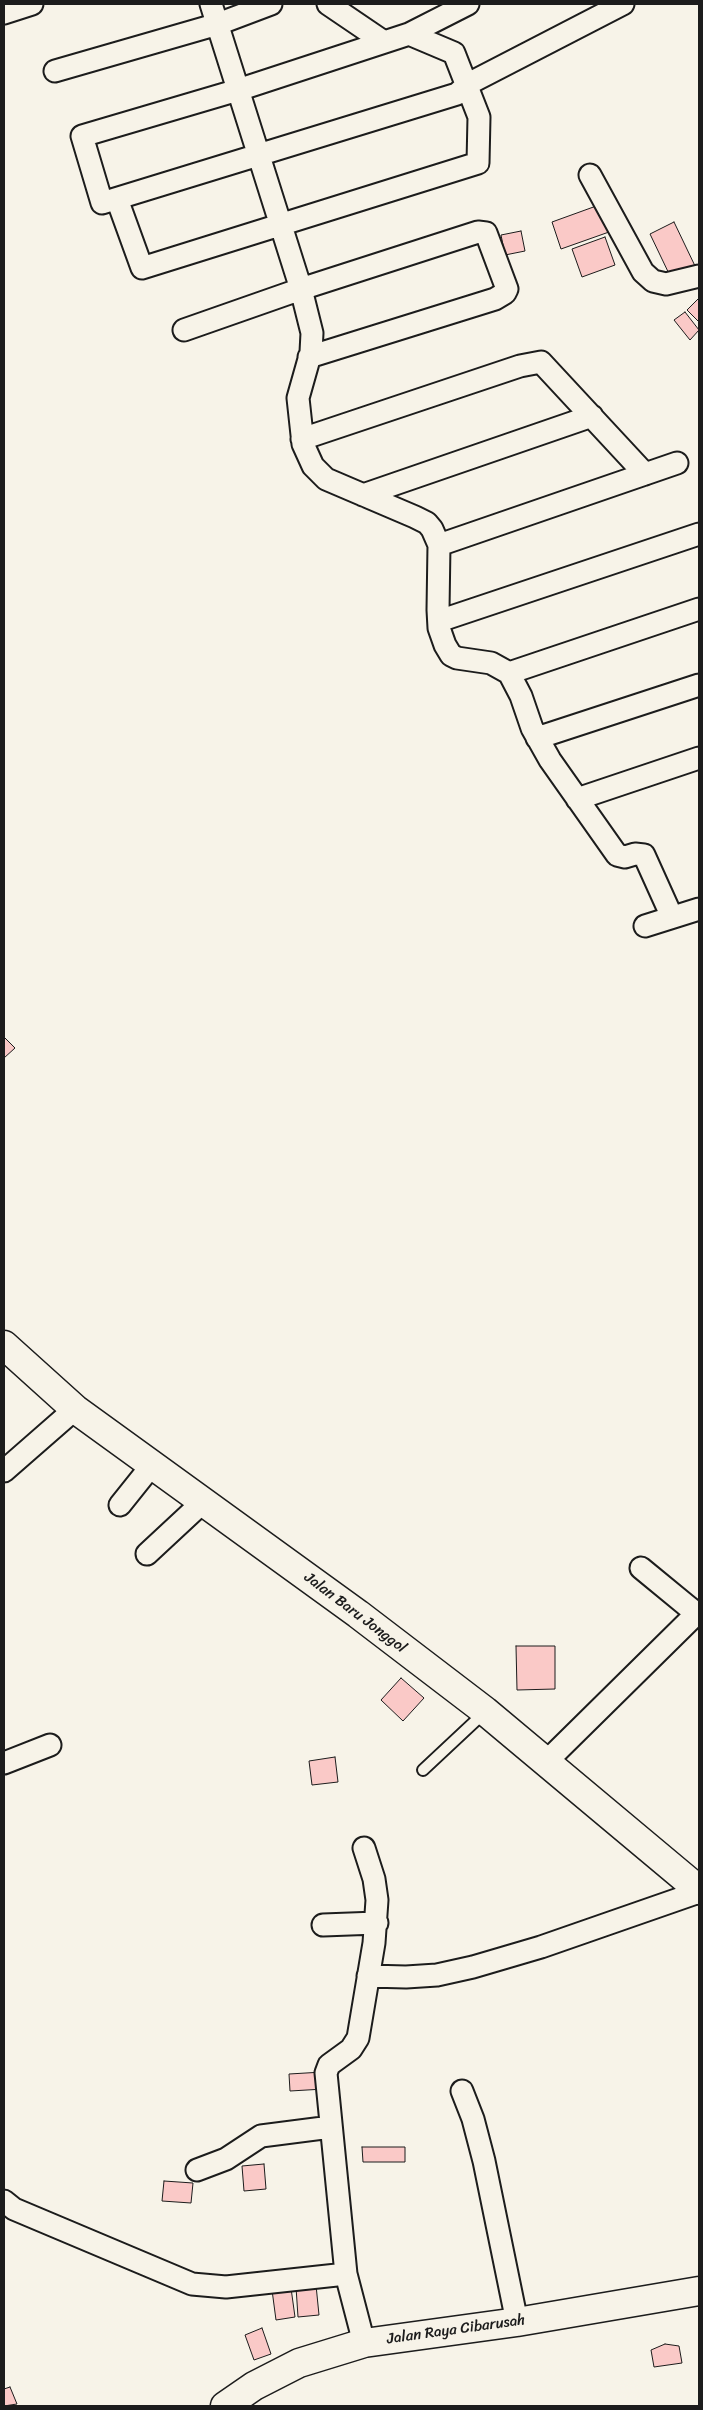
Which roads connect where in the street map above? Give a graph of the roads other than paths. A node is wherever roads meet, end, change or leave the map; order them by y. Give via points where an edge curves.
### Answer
1 (32, 4) edge
2 (212, 4) edge
3 (271, 4) edge
4 (328, 4) edge
5 (468, 4) edge
6 (623, 4) edge
7 (4, 13) edge
8 (218, 24) junction
9 (409, 34) junction
10 (384, 42) junction
11 (55, 71) dead end
12 (468, 84) junction
13 (238, 90) junction
14 (259, 154) junction
15 (590, 175) dead end
16 (117, 199) junction
17 (280, 223) junction
18 (699, 276) edge
19 (301, 289) junction
20 (184, 330) dead end
21 (309, 357) junction
22 (592, 416) junction
23 (302, 439) junction
24 (677, 463) dead end
25 (646, 474) junction
26 (363, 495) junction
27 (699, 534) edge
28 (439, 545) junction
29 (699, 609) edge
30 (439, 621) junction
31 (510, 673) junction
32 (699, 685) edge
33 (537, 738) junction
34 (699, 758) edge
35 (577, 799) junction
36 (699, 909) edge
37 (672, 917) junction
38 (645, 926) dead end
39 (4, 1345) edge
40 (74, 1409) junction
41 (152, 1465) junction
42 (4, 1472) edge
43 (204, 1501) junction
44 (120, 1506) dead end
45 (147, 1554) dead end
46 (641, 1568) dead end
47 (485, 1712) junction
48 (50, 1745) dead end
49 (4, 1763) edge
50 (545, 1763) junction
51 (423, 1770) dead end
52 (364, 1848) dead end
53 (699, 1891) edge
54 (377, 1923) junction
55 (323, 1925) dead end
56 (368, 1976) junction
57 (462, 2091) dead end
58 (331, 2127) junction
59 (197, 2170) dead end
60 (4, 2201) edge
61 (346, 2274) junction
62 (699, 2291) edge
63 (517, 2322) junction
64 (364, 2343) junction
65 (226, 2406) edge

1 - 7 street
2 - 8 street
3 - 8 street
4 - 10 street
5 - 9 street
6 - 12 street
8 - 11 street
8 - 13 street
9 - 10 street
9 - 12 street via 454,53
10 - 13 street
12 - 14 street via 458,94
12 - 17 street via 479,117 478,163
13 - 14 street
13 - 16 street via 82,136 102,203
14 - 16 street
14 - 17 street
15 - 18 street via 643,272 653,281 666,284
16 - 17 street via 142,268
17 - 19 street
19 - 20 street
19 - 21 street via 312,333
19 - 21 street via 478,232 486,233 507,289 495,299
21 - 23 street via 298,398
22 - 23 street via 546,365 534,362
22 - 25 street
22 - 26 street
23 - 26 street via 318,473
24 - 25 street
25 - 28 street
26 - 28 street via 427,523
27 - 30 street
28 - 30 street
29 - 31 street
30 - 31 street via 451,655 491,663
31 - 33 street
32 - 33 street
33 - 35 street
34 - 35 street
35 - 37 street via 617,854 644,856
36 - 37 street
37 - 38 street
39 - 40 main road, Jalan Baru Jonggol
40 - 41 main road, Jalan Baru Jonggol
40 - 42 street
41 - 43 main road, Jalan Baru Jonggol
41 - 44 street
43 - 45 street
43 - 47 main road, Jalan Baru Jonggol
46 - 50 street via 691,1609 693,1617
47 - 50 main road, Jalan Baru Jonggol
47 - 51 lane
48 - 49 street
50 - 53 main road, Jalan Baru Jonggol
52 - 54 street via 374,1880
53 - 56 street via 541,1947 473,1967 437,1975
54 - 55 street
54 - 56 street
56 - 58 street via 358,2038 351,2049 329,2065 326,2073
57 - 63 street via 484,2161
58 - 59 street via 261,2136 226,2159
58 - 61 street
60 - 61 street via 14,2209 192,2284 226,2287
61 - 64 street
62 - 63 main road, Jalan Raya Cibarusah
63 - 64 main road, Jalan Raya Cibarusah
64 - 65 main road, Jalan Raya Cibarusah via 299,2363 254,2386

